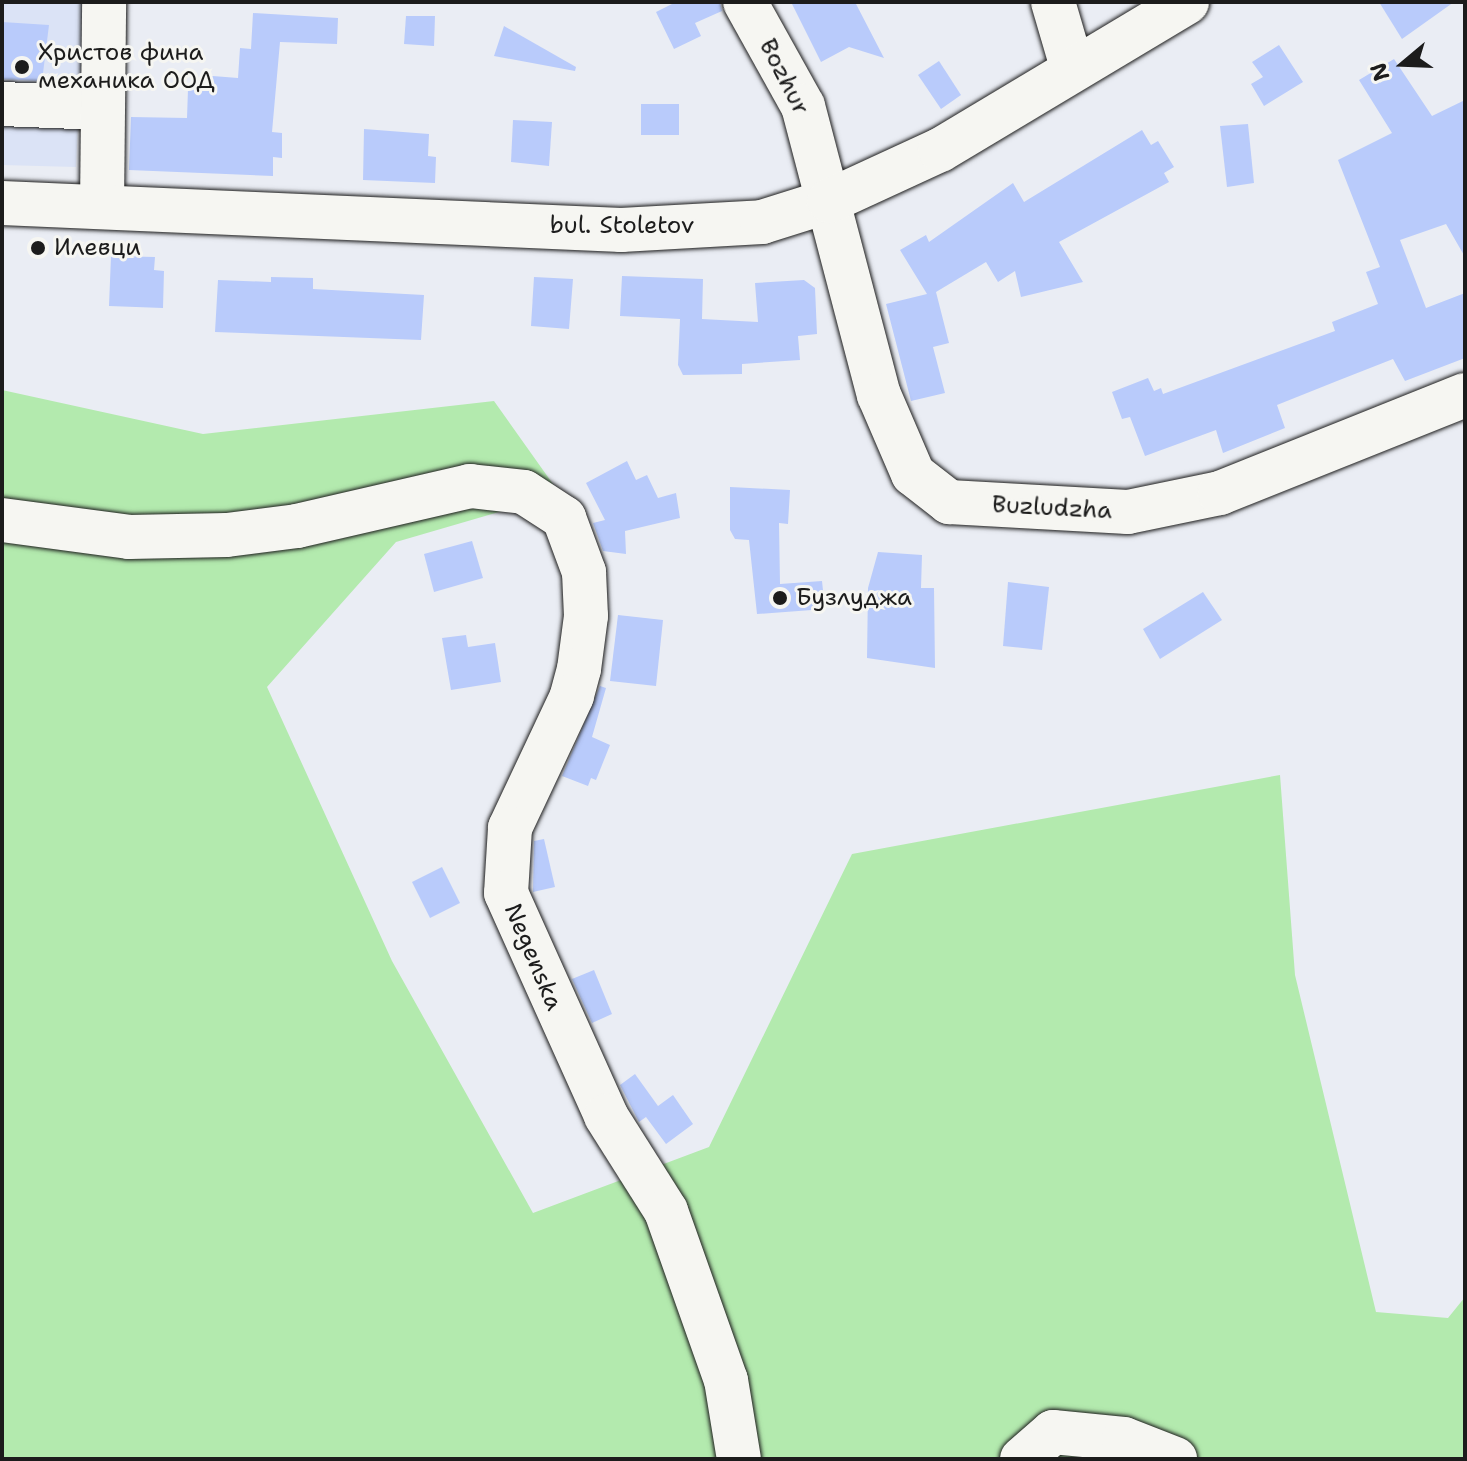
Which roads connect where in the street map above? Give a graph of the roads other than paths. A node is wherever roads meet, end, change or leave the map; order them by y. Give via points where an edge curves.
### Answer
1 (104, 2) edge
2 (745, 2) edge
3 (1053, 2) edge
4 (1187, 2) edge
5 (1072, 67) junction
6 (2, 104) edge
7 (103, 108) junction
8 (829, 201) junction
9 (2, 203) edge
10 (102, 207) junction
11 (1465, 395) edge
12 (2, 520) edge
13 (739, 1459) edge
14 (1022, 1459) edge
15 (1175, 1459) edge

1 - 7 street
2 - 8 street, Bozhur via 803,106
3 - 5 street
4 - 5 street, bul. Stoletov
5 - 8 street, bul. Stoletov via 940,150
6 - 7 street
7 - 10 street
8 - 10 street, bul. Stoletov via 762,222 621,230
8 - 11 street, Buzludzha via 879,395 913,474 949,502 1128,512 1220,493
9 - 10 street, bul. Stoletov
12 - 13 street, Negenska via 175,538 297,526 470,486 524,492 555,510 577,542 586,616 572,696 510,828 506,893 606,1116 652,1181 666,1211 726,1380
14 - 15 street via 1053,1432 1124,1439

